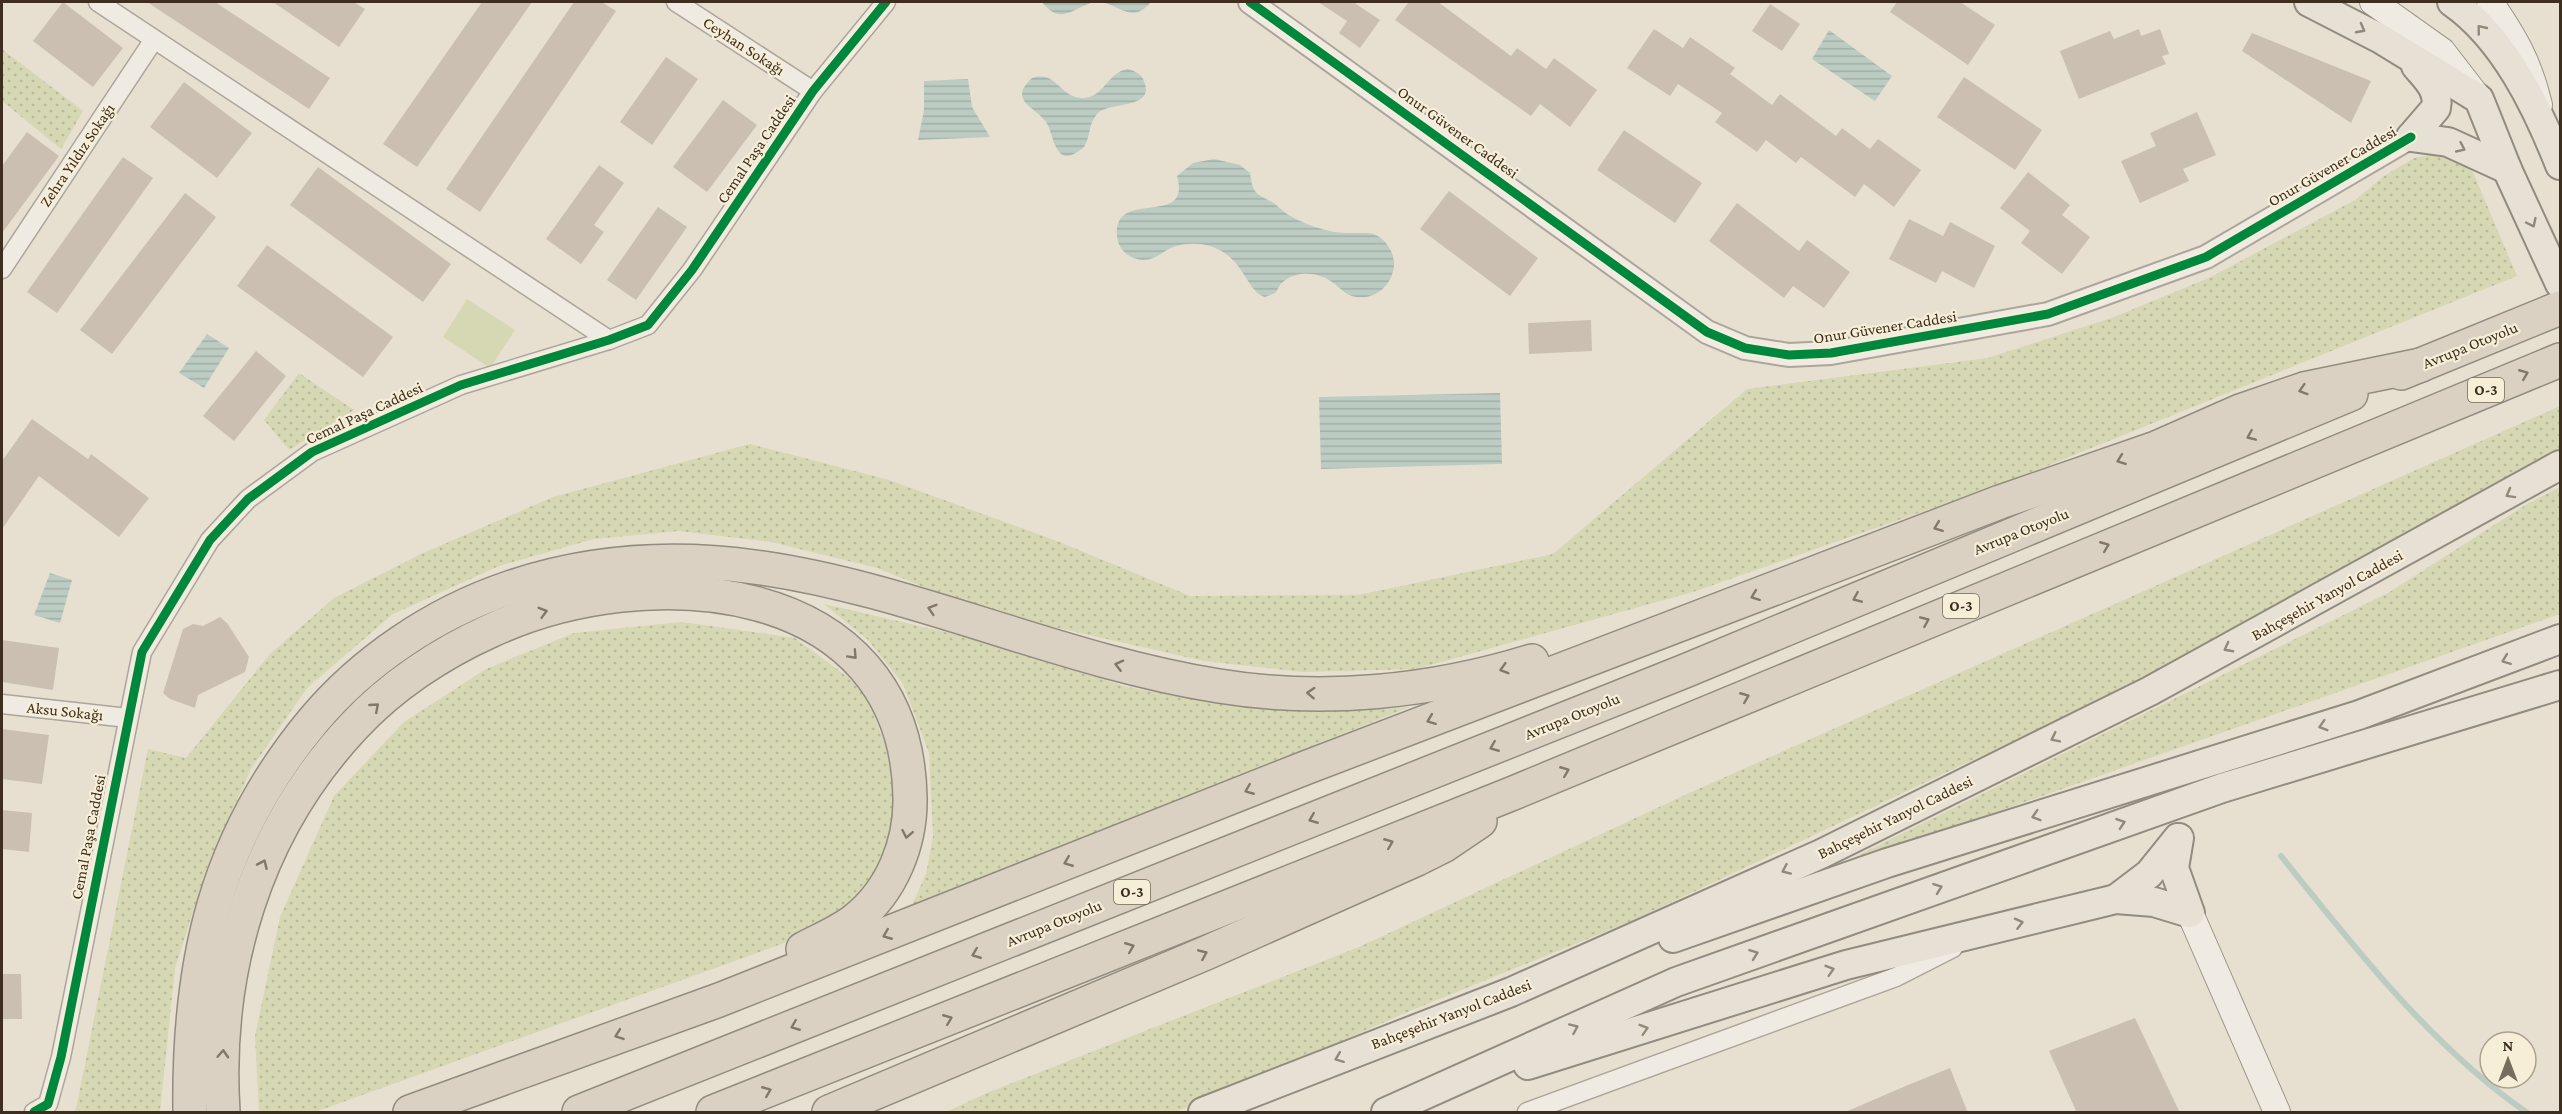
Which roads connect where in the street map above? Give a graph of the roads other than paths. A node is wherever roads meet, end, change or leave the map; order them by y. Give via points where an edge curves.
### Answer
1 (98, 2) edge
2 (676, 2) edge
3 (886, 2) edge
4 (1250, 2) edge
5 (2309, 2) edge
6 (2373, 2) edge
7 (2452, 2) edge
8 (2490, 2) edge
9 (153, 41) junction
10 (2409, 57) junction
11 (813, 91) junction
12 (2479, 99) junction
13 (2411, 137) junction
14 (2554, 150) edge
15 (2507, 170) junction
16 (2, 269) edge
17 (2560, 284) edge
18 (2560, 308) edge
19 (609, 340) junction
20 (2560, 360) edge
21 (2421, 365) junction
22 (2560, 465) edge
23 (1663, 631) junction
24 (2560, 639) edge
25 (2560, 685) edge
26 (2, 704) edge
27 (128, 718) junction
28 (2222, 788) junction
29 (1511, 794) junction
30 (2179, 838) junction
31 (2116, 899) junction
32 (2190, 913) junction
33 (1982, 932) junction
34 (1511, 992) junction
35 (1072, 1009) junction
36 (674, 1015) junction
37 (1397, 1108) edge
38 (34, 1113) edge
39 (190, 1113) edge
40 (223, 1113) edge
41 (410, 1113) edge
42 (579, 1113) edge
43 (713, 1113) edge
44 (829, 1113) edge
45 (867, 1113) edge
46 (1203, 1113) edge
47 (1527, 1113) edge
48 (2277, 1113) edge

1 - 9 street
2 - 11 street, Ceyhan Sokağı
3 - 11 street, Cemal Paşa Caddesi
4 - 13 street, Onur Güvener Caddesi via 1707,332 1745,348 1790,355 1831,353 2048,314 2206,257
5 -> 10 main road
6 - 12 main road via 2442,51
14 -> 7 main road via 2510,64 2470,14
8 - 14 main road via 2530,69
9 - 16 street, Zehra Yıldız Sokağı
9 - 19 street
10 - 12 main road
10 - 13 main road via 2433,87 2438,102
11 - 19 street, Cemal Paşa Caddesi via 692,270 648,325
12 - 15 main road
13 -> 15 main road via 2448,142
15 -> 17 main road
18 - 21 highway, Avrupa Otoyolu / O-3
19 - 27 street, Cemal Paşa Caddesi via 461,384 312,452 248,499 210,540 142,652
29 -> 20 highway, O-3
21 -> 23 highway via 2304,389 2240,411 2156,448 2000,502
21 -> 42 highway, Avrupa Otoyolu / O-3 via 1696,666
22 -> 34 main road, Bahçeşehir Yanyol Caddesi via 2150,691 1821,854
23 -> 36 highway
23 -> 39 highway via 1600,640 1450,682 1389,691 1321,694 1222,687 1154,674 1095,660 874,592 797,572 738,563 649,561 591,566 537,579 458,608 372,665 333,696 261,796 220,883 202,946 192,1010
24 -> 34 main road via 2359,715 1887,863
25 - 28 main road
26 - 27 street, Aksu Sokağı
27 - 38 street, Cemal Paşa Caddesi via 61,1058 48,1104
28 - 30 main road
37 -> 28 main road via 1676,982
35 -> 29 highway via 1417,859 1478,823
43 -> 29 highway, O-3
30 - 31 main road via 2149,874
30 - 32 main road via 2174,868
31 - 32 main road via 2154,902
33 -> 31 main road
32 - 48 main road
37 -> 33 main road via 1846,965
33 - 47 street via 1896,977
34 -> 46 main road, Bahçeşehir Yanyol Caddesi
35 - 44 highway
35 - 45 highway via 1025,1039
40 -> 36 highway via 224,1034 237,940 250,892 279,828 312,777 355,725 403,683 442,657 491,630 576,603 614,596 694,593 765,604 806,620 843,645 872,676 900,728 908,758 907,839 876,901 854,921 825,938 697,996
36 -> 41 highway

